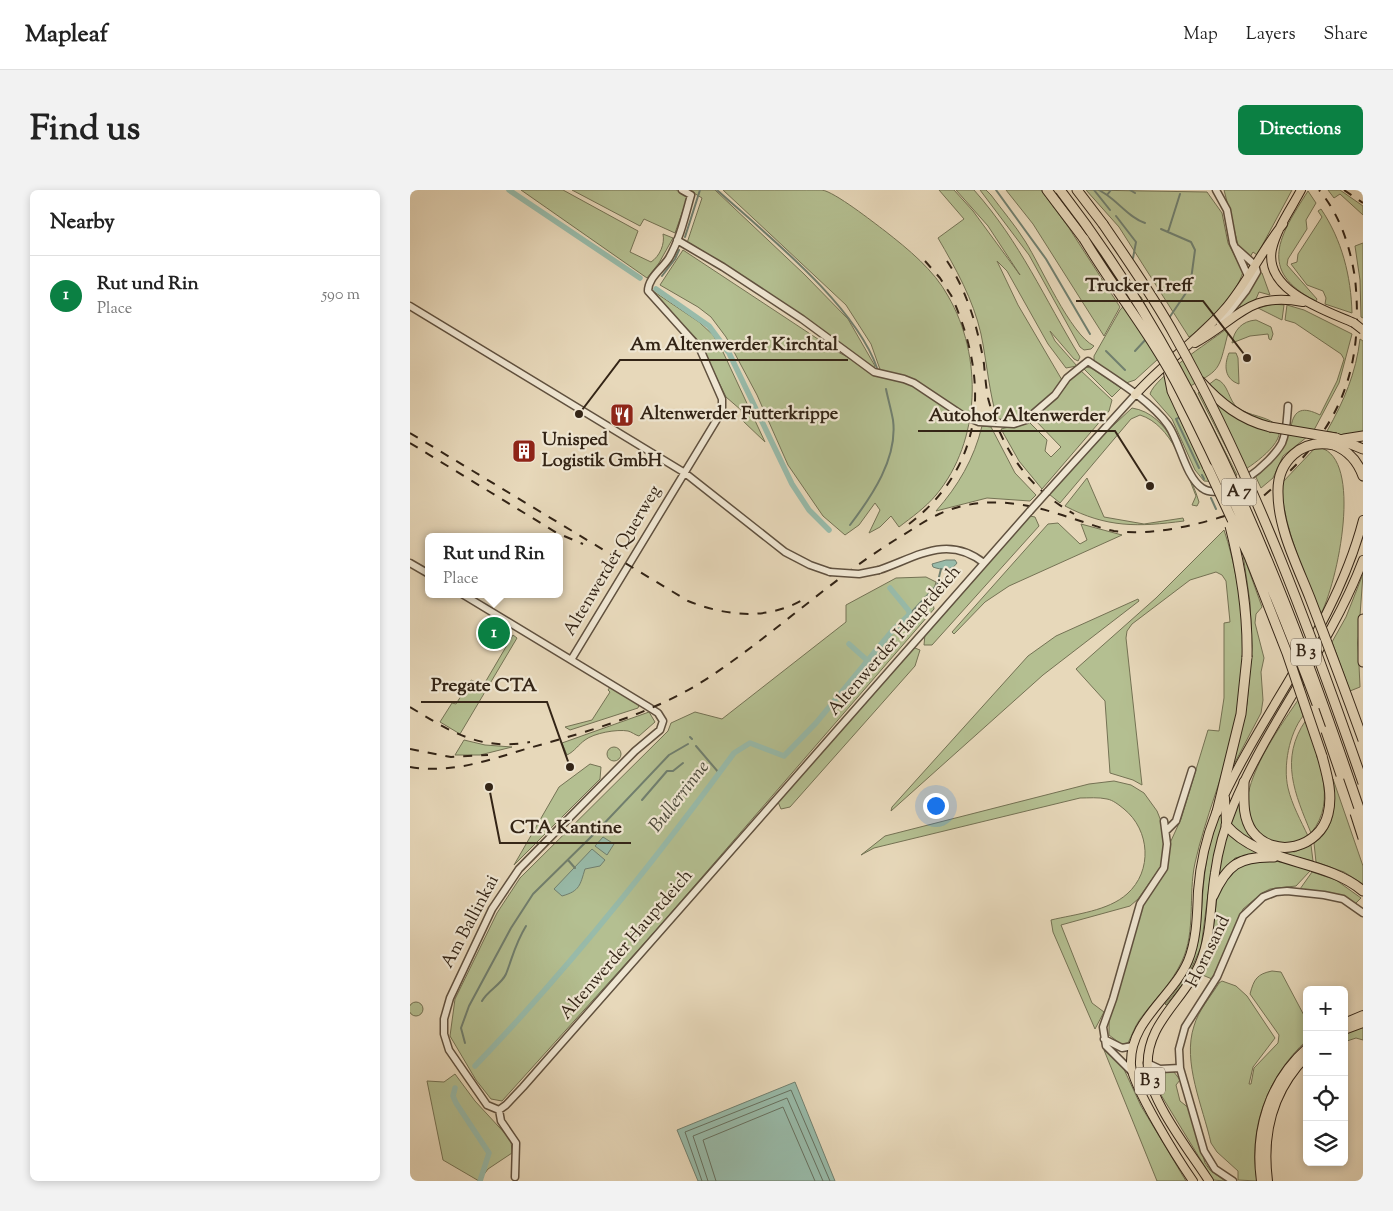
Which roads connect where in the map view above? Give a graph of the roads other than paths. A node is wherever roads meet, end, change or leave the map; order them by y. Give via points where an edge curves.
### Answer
1 (682, 190) edge
2 (1047, 190) edge
3 (1060, 190) edge
4 (1077, 190) edge
5 (1216, 190) edge
6 (1300, 190) edge
7 (1283, 224) junction
8 (676, 240) junction
9 (1236, 248) junction
10 (1255, 265) junction
11 (1248, 276) junction
12 (1307, 303) junction
13 (410, 306) edge
14 (1351, 322) junction
15 (1363, 325) edge
16 (1216, 329) junction
17 (1363, 330) edge
18 (1187, 347) junction
19 (1167, 367) junction
20 (1197, 377) junction
21 (1135, 395) junction
22 (1288, 406) dead end
23 (1363, 436) edge
24 (1337, 441) junction
25 (1363, 449) edge
26 (685, 473) junction
27 (1363, 476) edge
28 (1225, 506) junction
29 (1363, 520) edge
30 (1363, 560) edge
31 (410, 562) edge
32 (984, 563) junction
33 (425, 571) edge
34 (469, 598) edge
35 (1363, 619) edge
36 (571, 660) junction
37 (1363, 662) edge
38 (1363, 740) edge
39 (1192, 770) dead end
40 (1244, 782) junction
41 (1363, 783) edge
42 (1226, 796) junction
43 (1217, 812) junction
44 (1164, 820) dead end
45 (1363, 820) edge
46 (1226, 825) junction
47 (1166, 831) junction
48 (1363, 838) edge
49 (1282, 857) junction
50 (1363, 892) edge
51 (1213, 896) junction
52 (1363, 913) edge
53 (1363, 1015) edge
54 (1348, 1021) edge
55 (1363, 1023) edge
56 (1348, 1029) edge
57 (1104, 1039) junction
58 (1133, 1046) junction
59 (1303, 1053) edge
60 (1303, 1061) edge
61 (1147, 1063) junction
62 (1180, 1068) junction
63 (1133, 1073) junction
64 (499, 1110) junction
65 (515, 1177) dead end
66 (1193, 1181) edge
67 (1209, 1181) edge
68 (1233, 1181) edge
69 (1261, 1181) edge
70 (1268, 1181) edge

1 - 8 street, Altenwerder Querweg via 691,195
2 - 19 highway, A 7, bridge via 1084,239
3 - 45 highway, A 7, bridge via 1135,296 1224,458 1283,596
4 - 20 highway, A 7, bridge via 1149,293
5 - 9 street via 1227,210
6 - 7 main road
7 - 10 main road
7 - 12 main road via 1272,250 1274,268 1284,284
8 - 21 street via 747,282 874,372 914,383 971,420 1014,424 1026,420 1088,361
8 - 26 street, Altenwerder Querweg via 669,258 649,283 648,291 696,343 723,405
9 - 10 street
9 - 11 street
10 - 11 main road
10 - 16 street via 1255,277
11 - 18 main road via 1226,308
12 - 14 main road
12 - 16 main road via 1266,300
13 - 26 street
14 - 15 main road, bridge
14 - 17 main road, bridge
16 - 18 main road
18 - 21 main road via 1156,372
19 - 28 highway, bridge via 1172,391
19 - 48 highway, A 7, bridge via 1267,574 1316,701
20 - 24 highway, bridge via 1244,419
20 - 41 highway, A 7, bridge via 1241,465 1273,541
21 - 22 street via 1168,426 1194,479 1208,491 1236,485 1271,459 1286,433
21 - 32 street, Altenwerder Hauptdeich, bridge
23 - 24 highway
24 - 25 highway
24 - 27 highway via 1359,466
24 - 38 highway, bridge via 1313,444 1296,452 1284,464 1278,495 1287,538
26 - 32 street, bridge via 785,552 830,572 859,574 879,570 926,552 947,548 967,552
26 - 36 street, Altenwerder Querweg
28 - 40 highway, bridge via 1286,653 1328,776 1330,805 1325,824 1314,837 1294,847 1268,844 1253,832 1244,810
28 - 43 highway, bridge via 1240,570 1247,657 1241,714
29 - 42 main road, B 3 via 1354,554 1333,603
30 - 40 main road, B 3 via 1324,643
31 - 33 street
32 - 64 street, Altenwerder Hauptdeich
34 - 36 street
35 - 37 highway
36 - 64 street, Am Ballinkai via 658,713 663,722 660,730 613,773 510,879 479,934 450,998 444,1019 449,1050 487,1105
39 - 47 street via 1176,821
40 - 46 main road, B 3
42 - 43 main road, B 3
42 - 46 main road
43 - 58 main road, B 3 via 1203,857 1195,936 1189,958 1174,985 1142,1025
44 - 47 street
46 - 49 highway via 1248,842
46 - 51 main road, B 3
47 - 57 street via 1164,868 1140,904 1104,1022
49 - 50 highway via 1338,875
49 - 51 highway via 1256,857 1237,863 1222,877
51 - 61 main road, B 3 via 1209,932 1200,963 1190,984 1157,1027 1150,1041
52 - 62 street, Hornsand via 1343,899 1297,892 1276,892 1258,901 1243,916 1217,977 1185,1027 1179,1049
53 - 54 main road
55 - 56 main road
57 - 58 street via 1122,1048
57 - 63 street via 1108,1048
58 - 63 main road, B 3
59 - 69 main road via 1284,1075 1266,1111 1260,1145
60 - 70 main road via 1284,1087 1271,1116 1266,1143
61 - 62 street via 1160,1069
61 - 67 main road, B 3 via 1155,1093
62 - 68 street, Hornsand via 1206,1157 1218,1172
63 - 66 main road, B 3 via 1141,1094
64 - 65 street via 501,1121 516,1143

